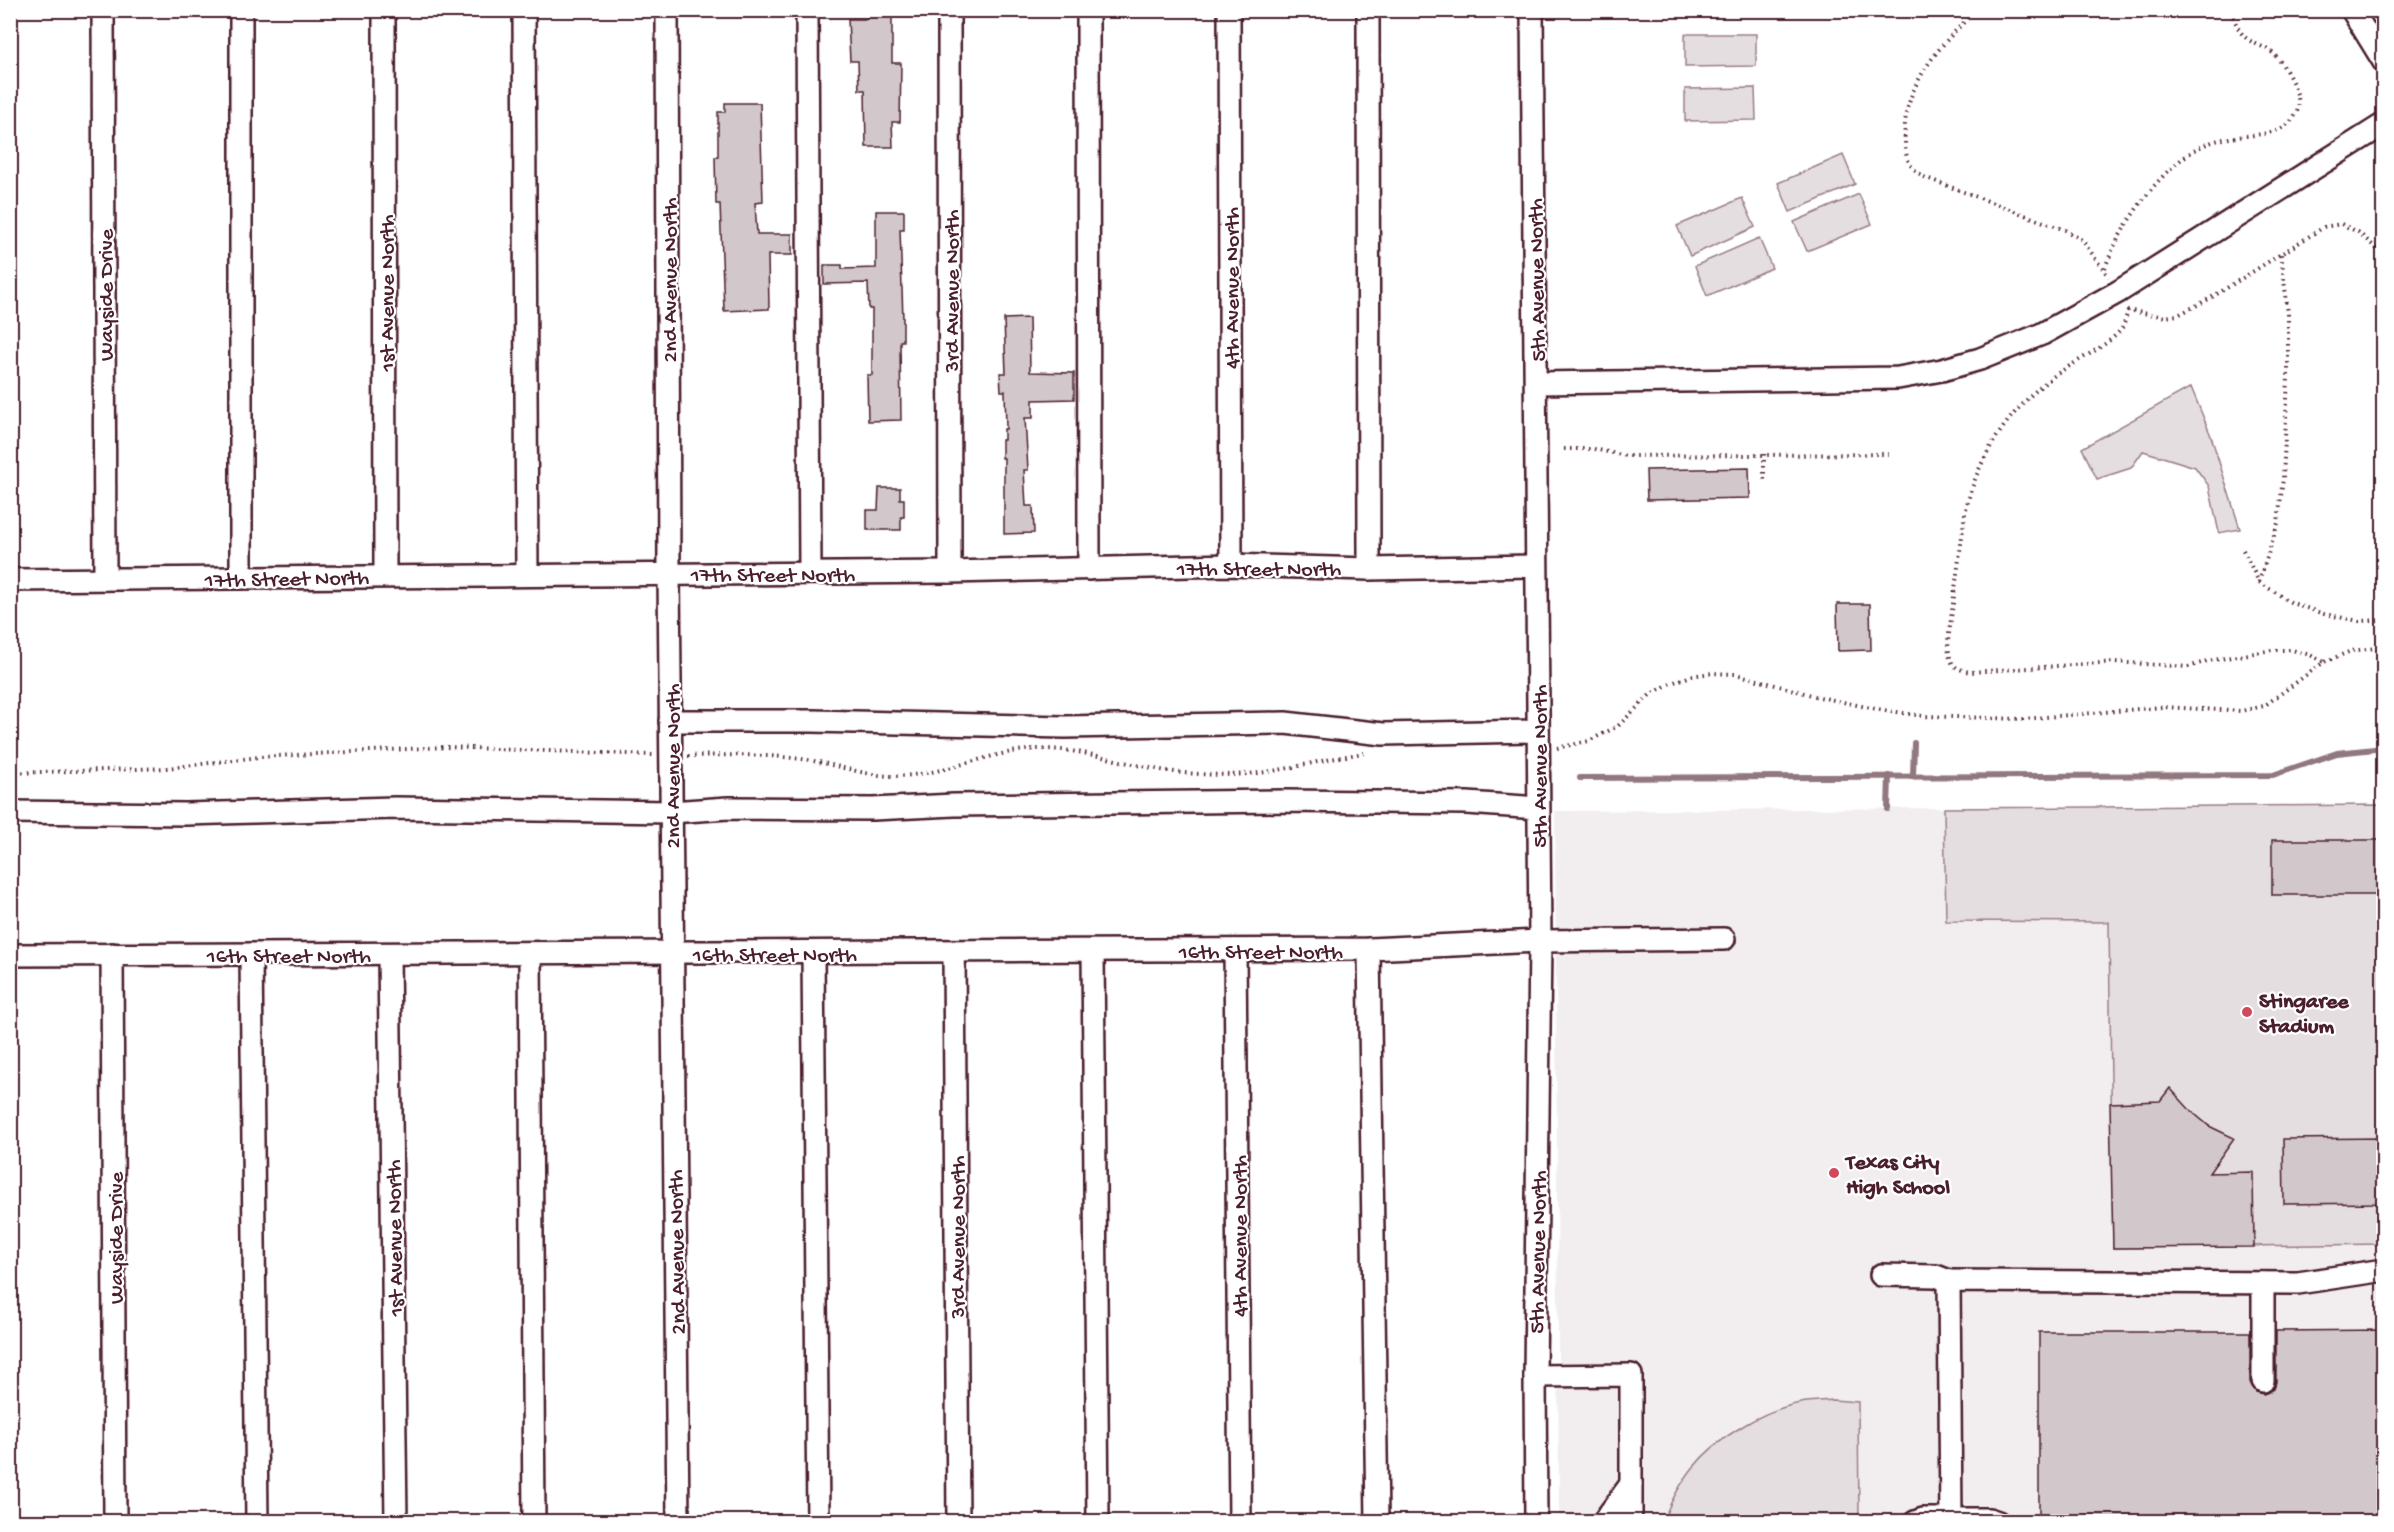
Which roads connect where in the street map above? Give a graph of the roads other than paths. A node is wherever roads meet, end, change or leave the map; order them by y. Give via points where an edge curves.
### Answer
1 (103, 10) edge
2 (241, 10) edge
3 (384, 10) edge
4 (524, 10) edge
5 (667, 10) edge
6 (807, 10) edge
7 (949, 10) edge
8 (1088, 10) edge
9 (1229, 10) edge
10 (1368, 10) edge
11 (1532, 10) edge
12 (2352, 10) edge
13 (2384, 62) edge
14 (2384, 124) edge
15 (1537, 383) junction
16 (1231, 565) junction
17 (1536, 566) junction
18 (1369, 568) junction
19 (1089, 569) junction
20 (950, 572) junction
21 (810, 573) junction
22 (669, 574) junction
23 (527, 575) junction
24 (385, 576) junction
25 (241, 578) junction
26 (105, 579) junction
27 (10, 580) edge
28 (670, 721) junction
29 (1538, 731) junction
30 (1538, 808) junction
31 (10, 812) edge
32 (671, 812) junction
33 (1724, 939) dead end
34 (1540, 941) junction
35 (1369, 949) junction
36 (1235, 950) junction
37 (1093, 951) junction
38 (954, 952) junction
39 (672, 953) junction
40 (813, 953) junction
41 (112, 954) junction
42 (251, 954) junction
43 (389, 954) junction
44 (530, 954) junction
45 (10, 955) edge
46 (2384, 1270) edge
47 (1881, 1275) dead end
48 (1949, 1281) junction
49 (2263, 1283) junction
50 (1535, 1376) junction
51 (2263, 1381) dead end
52 (1631, 1484) junction
53 (1631, 1513) dead end
54 (1951, 1520) edge
55 (115, 1521) edge
56 (257, 1521) edge
57 (396, 1521) edge
58 (534, 1521) edge
59 (678, 1521) edge
60 (818, 1521) edge
61 (958, 1521) edge
62 (1098, 1521) edge
63 (1240, 1521) edge
64 (1377, 1521) edge
65 (1536, 1521) edge
66 (1603, 1521) edge
67 (1915, 1521) edge
68 (1998, 1521) edge

1 - 26 street, Wayside Drive
2 - 25 street
3 - 24 street, 1st Avenue North
4 - 23 street
5 - 22 street, 2nd Avenue North
6 - 21 street
7 - 20 street, 3rd Avenue North
8 - 19 street
9 - 16 street, 4th Avenue North
10 - 18 street
11 - 15 street, 5th Avenue North
12 - 13 street
14 - 15 street via 2118,292 2042,334 1990,356 1898,378
15 - 17 street, 5th Avenue North
16 - 18 street, 17th Street North
16 - 19 street, 17th Street North
17 - 18 street, 17th Street North
17 - 29 street, 5th Avenue North
19 - 20 street, 17th Street North
20 - 21 street, 17th Street North
21 - 22 street, 17th Street North
22 - 23 street, 17th Street North
22 - 28 street, 2nd Avenue North
23 - 24 street, 17th Street North
24 - 25 street, 17th Street North
25 - 26 street, 17th Street North
26 - 27 street, 17th Street North
28 - 29 street via 1065,727 1285,723 1383,734
28 - 32 street, 2nd Avenue North
29 - 30 street, 5th Avenue North
30 - 32 street via 1467,803 1284,801
30 - 34 street, 5th Avenue North
31 - 32 street via 186,814 395,808
32 - 39 street, 2nd Avenue North
33 - 34 street, 16th Street North
34 - 35 street, 16th Street North
34 - 50 street, 5th Avenue North
35 - 36 street, 16th Street North
35 - 64 street
36 - 37 street, 16th Street North
36 - 63 street, 4th Avenue North
37 - 38 street, 16th Street North
37 - 62 street
38 - 40 street, 16th Street North
38 - 61 street, 3rd Avenue North
39 - 40 street, 16th Street North
39 - 44 street, 16th Street North
39 - 59 street, 2nd Avenue North
40 - 60 street
41 - 42 street, 16th Street North
41 - 45 street, 16th Street North
41 - 55 street, Wayside Drive
42 - 43 street, 16th Street North
42 - 56 street
43 - 44 street, 16th Street North
43 - 57 street, 1st Avenue North
44 - 58 street
46 - 49 street via 2298,1283
47 - 48 street via 1936,1276
48 - 49 street
48 - 54 street
49 - 51 street
50 - 52 street via 1631,1375
50 - 65 street, 5th Avenue North
52 - 53 street
52 - 66 street
54 - 67 street
54 - 68 street

